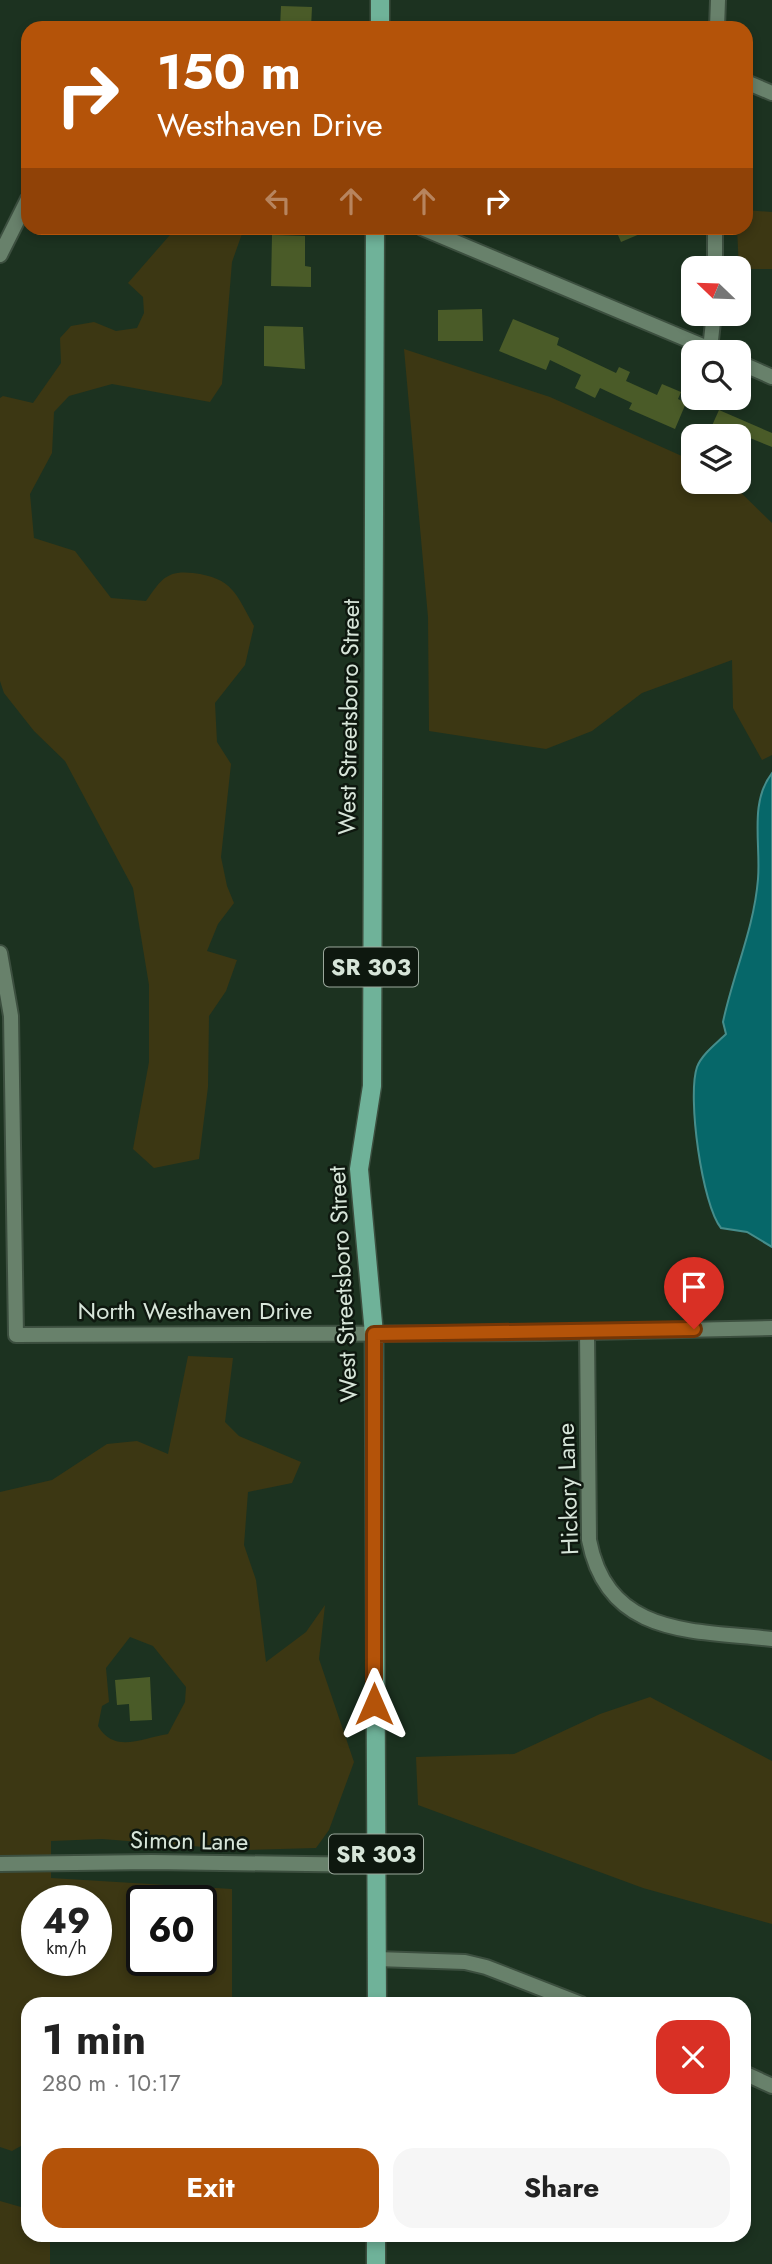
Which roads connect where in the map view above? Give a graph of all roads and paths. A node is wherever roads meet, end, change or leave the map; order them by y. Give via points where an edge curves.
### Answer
1 (380, 0) edge
2 (718, 0) edge
3 (380, 21) edge
4 (717, 21) edge
5 (753, 85) edge
6 (772, 93) edge
7 (21, 213) edge
8 (376, 235) edge
9 (439, 235) edge
10 (715, 235) edge
11 (0, 255) edge
12 (715, 256) edge
13 (689, 340) edge
14 (751, 368) edge
15 (772, 377) edge
16 (0, 953) edge
17 (772, 1328) edge
18 (587, 1332) junction
19 (374, 1334) junction
20 (772, 1639) edge
21 (0, 1864) edge
22 (377, 1866) junction
23 (377, 1959) junction
24 (377, 1997) edge
25 (564, 1997) edge
26 (751, 2076) edge
27 (772, 2086) edge
28 (376, 2242) edge
29 (376, 2264) edge

1 - 3 main road
2 - 4 street
5 - 6 street
7 - 11 street
8 - 19 main road, West Streetsboro Street / SR 303 via 372,1086 359,1169
9 - 13 street
10 - 12 street
14 - 15 street
16 - 19 street, North Westhaven Drive via 11,1016 16,1335
17 - 18 street, North Westhaven Drive
18 - 19 street, North Westhaven Drive
18 - 20 street, Hickory Lane via 589,1540 593,1565 603,1584 620,1604 664,1625
19 - 22 main road, West Streetsboro Street / SR 303
21 - 22 street, Simon Lane
22 - 23 main road, West Streetsboro Street / SR 303
23 - 24 main road, West Streetsboro Street / SR 303
23 - 25 street via 486,1966
26 - 27 street
28 - 29 main road

